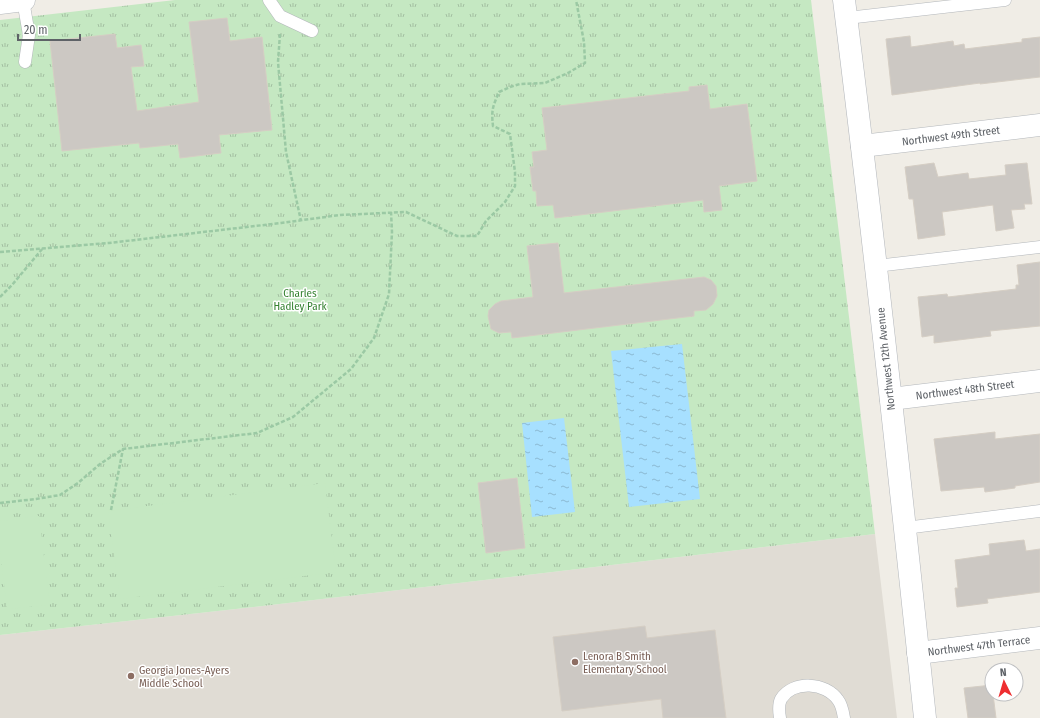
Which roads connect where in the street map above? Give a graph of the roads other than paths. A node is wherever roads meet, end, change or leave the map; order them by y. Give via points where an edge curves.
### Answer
1 (24, 0) edge
2 (268, 0) edge
3 (1005, 0) edge
4 (0, 3) edge
5 (846, 9) edge
6 (312, 31) dead end
7 (25, 62) dead end
8 (1040, 125) edge
9 (862, 146) junction
10 (1040, 247) edge
11 (876, 266) junction
12 (1040, 382) edge
13 (891, 399) junction
14 (1040, 511) edge
15 (905, 528) junction
16 (1040, 638) edge
17 (918, 653) junction
18 (780, 718) edge
19 (844, 718) edge
20 (925, 718) edge

1 - 4 main road
1 - 7 lane via 29,35
2 - 6 lane via 280,16
3 - 5 lane
5 - 9 main road, Northwest 12th Avenue
8 - 9 main road, Northwest 49th Street
9 - 11 main road, Northwest 12th Avenue
10 - 11 lane
11 - 13 main road, Northwest 12th Avenue
12 - 13 main road, Northwest 48th Street
13 - 15 main road, Northwest 12th Avenue
14 - 15 lane
15 - 17 main road, Northwest 12th Avenue
16 - 17 main road, Northwest 47th Terrace
17 - 20 main road, Northwest 12th Avenue
18 - 19 lane via 781,700 788,692 813,685 822,687 839,700

